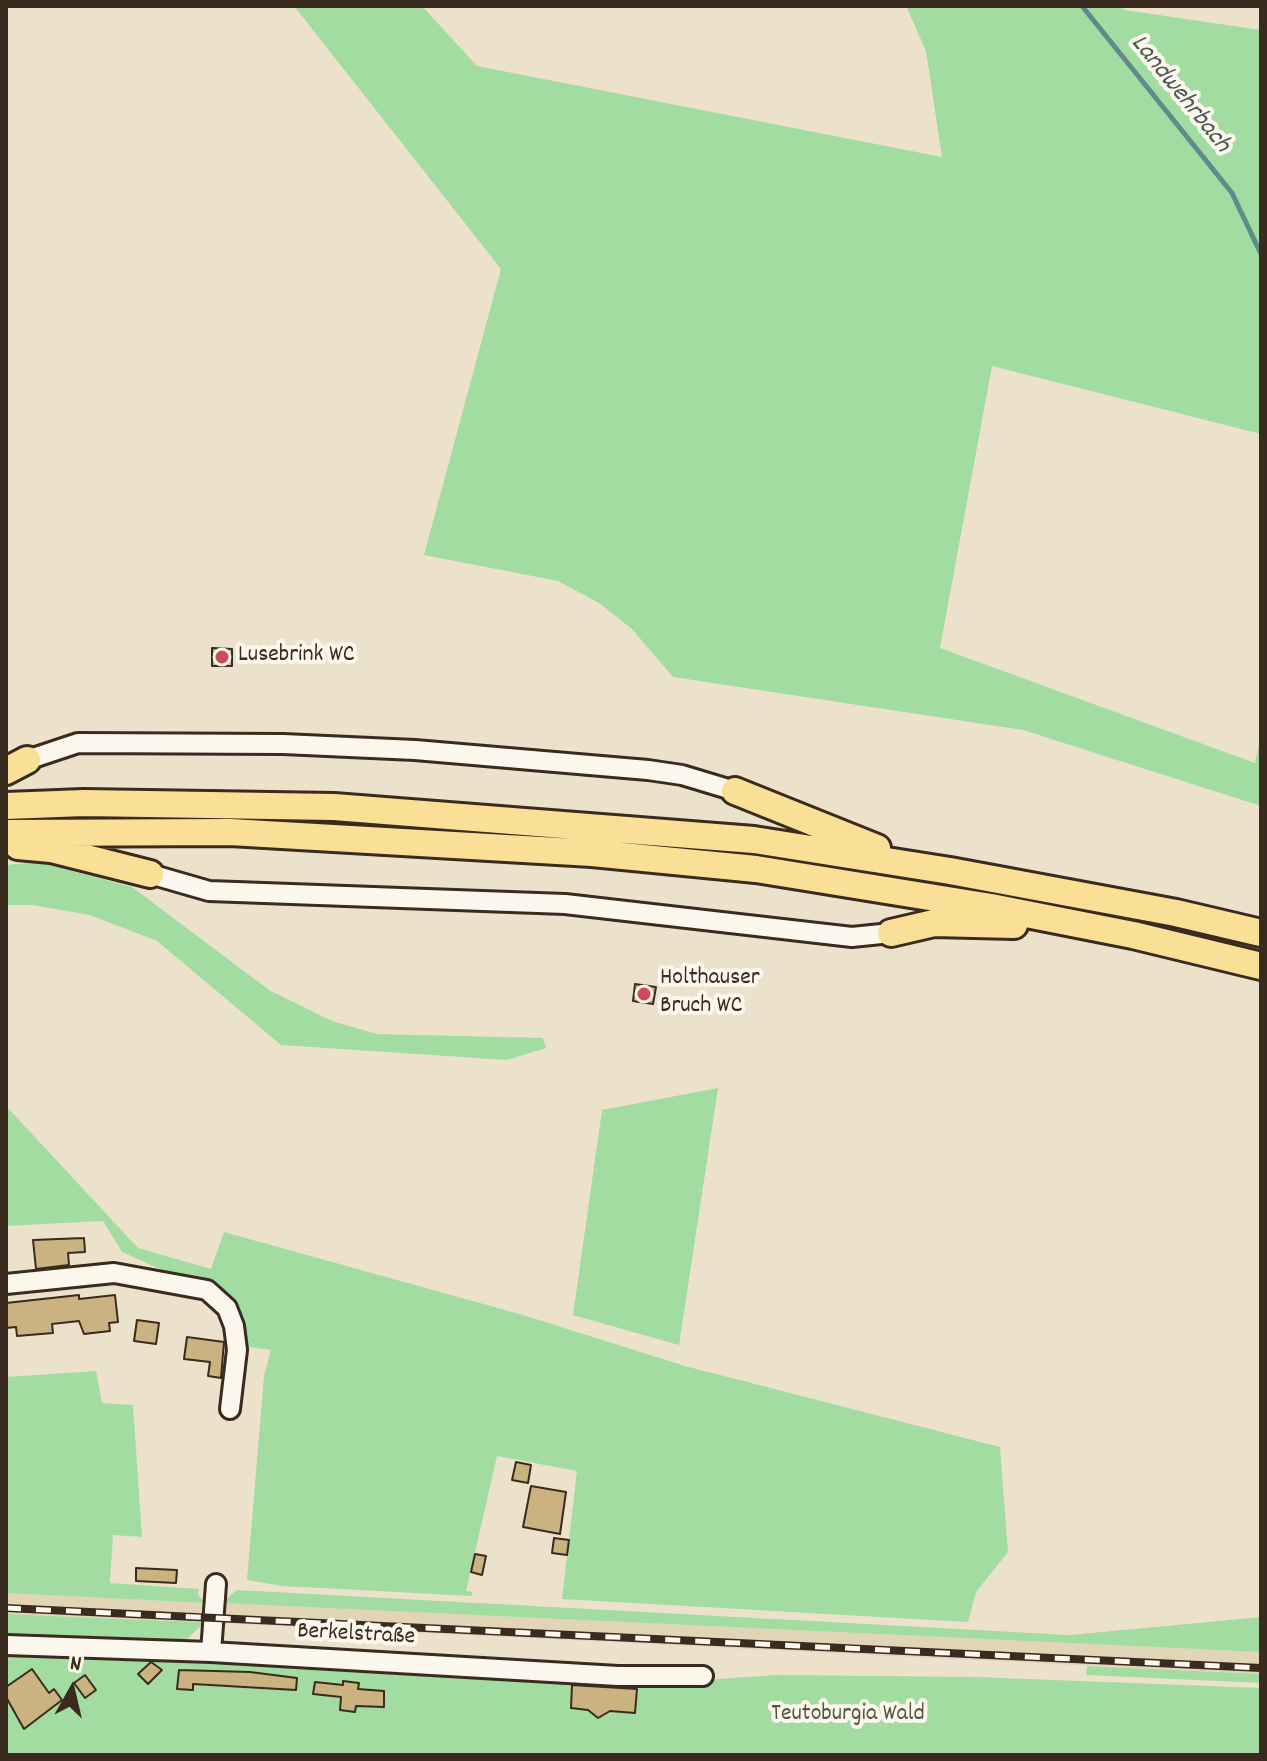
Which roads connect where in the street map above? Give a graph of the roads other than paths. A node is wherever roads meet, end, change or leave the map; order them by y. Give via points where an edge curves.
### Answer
1 (17, 766) edge
2 (735, 791) joint
3 (6, 806) edge
4 (6, 833) edge
5 (6, 846) edge
6 (950, 871) junction
7 (150, 874) joint
8 (891, 933) joint
9 (1261, 933) edge
10 (1133, 935) junction
11 (1261, 966) edge
12 (6, 1284) edge
13 (230, 1409) dead end
14 (216, 1584) dead end
15 (6, 1645) edge
16 (211, 1652) junction
17 (703, 1676) dead end

1 - 2 street via 78,743 298,744 648,770
2 - 6 highway via 867,845
3 - 6 highway via 223,804 445,814 754,840
4 - 10 highway via 230,832 592,853 875,886
5 - 7 highway via 51,849
6 - 9 highway
7 - 8 street via 209,891 565,904 852,937
8 - 10 highway via 961,923
10 - 11 highway
12 - 13 street via 114,1273 207,1290 227,1308 237,1350
14 - 16 street
15 - 16 street, Berkelstraße
16 - 17 street, Berkelstraße via 618,1676

